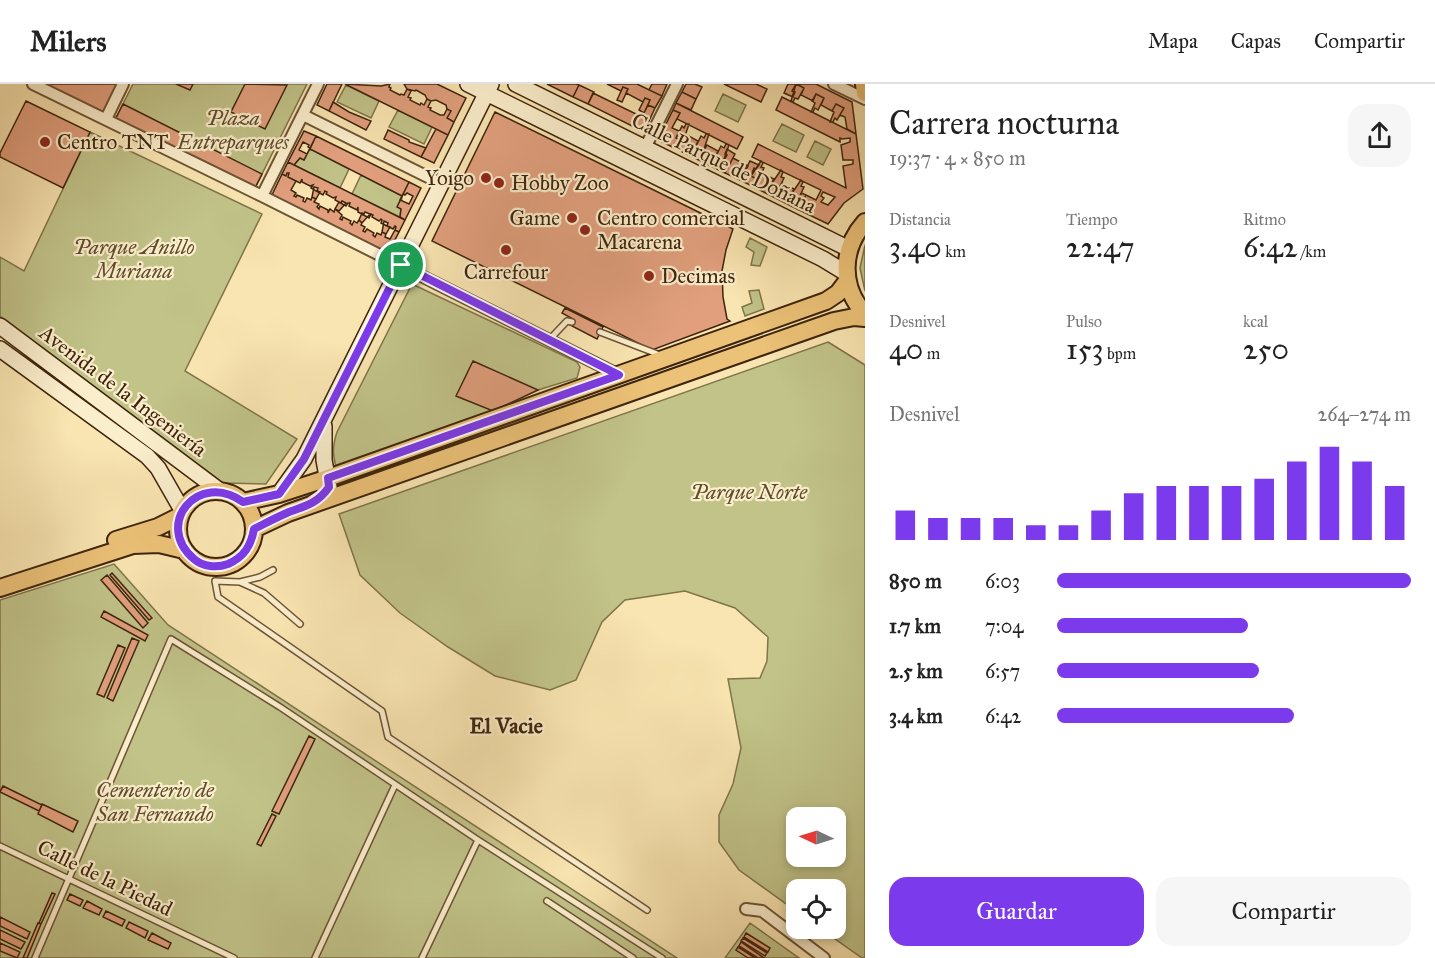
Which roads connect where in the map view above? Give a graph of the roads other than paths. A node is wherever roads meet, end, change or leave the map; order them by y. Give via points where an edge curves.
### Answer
1 (33, 84) edge
2 (123, 84) edge
3 (318, 84) edge
4 (468, 84) edge
5 (516, 84) edge
6 (677, 84) edge
7 (834, 84) edge
8 (864, 84) edge
9 (489, 89) edge
10 (865, 93) edge
11 (865, 99) edge
12 (303, 115) junction
13 (106, 119) junction
14 (645, 148) junction
15 (442, 184) junction
16 (262, 196) junction
17 (865, 222) edge
18 (849, 249) junction
19 (401, 265) junction
20 (847, 277) junction
21 (865, 316) edge
22 (572, 322) dead end
23 (0, 326) edge
24 (600, 332) dead end
25 (549, 340) junction
26 (0, 349) edge
27 (667, 358) junction
28 (619, 375) junction
29 (324, 420) junction
30 (328, 478) junction
31 (220, 491) junction
32 (279, 494) junction
33 (243, 502) junction
34 (312, 504) junction
35 (181, 513) junction
36 (254, 529) junction
37 (184, 550) junction
38 (273, 570) dead end
39 (0, 577) edge
40 (240, 582) junction
41 (0, 588) edge
42 (300, 624) dead end
43 (395, 785) junction
44 (478, 840) junction
45 (0, 846) edge
46 (69, 879) junction
47 (547, 901) dead end
48 (746, 909) dead end
49 (647, 910) dead end
50 (629, 957) edge
51 (35, 958) edge
52 (234, 958) edge
53 (315, 958) edge
54 (422, 958) edge
55 (662, 958) edge
56 (825, 958) edge

1 - 13 street
2 - 13 street
3 - 12 street
4 - 9 street, Calle Parque de Doñana
5 - 14 street, Calle Parque de Doñana
6 - 14 street
7 - 11 street
8 - 10 main road
9 - 15 street
9 - 20 street, Calle Parque de Doñana via 823,259
12 - 15 street
12 - 16 street
13 - 16 street
14 - 18 street, Calle Parque de Doñana
15 - 19 street
16 - 19 street
17 - 18 main road
18 - 20 main road
19 - 25 street
19 - 29 street
20 - 21 main road via 852,296
20 - 27 main road via 830,300
21 - 34 main road via 834,321
22 - 25 lane via 567,321
23 - 31 street, Avenida de la Ingeniería
24 - 27 lane
25 - 28 street
26 - 35 street, Avenida de la Ingeniería via 147,456 159,468
27 - 28 main road
28 - 30 main road
29 - 30 street
29 - 32 street via 304,459
30 - 32 main road
30 - 34 street via 329,487
31 - 33 main road
31 - 35 main road via 205,492 192,499
32 - 33 main road
33 - 36 main road
34 - 36 main road
35 - 37 main road via 178,534
35 - 39 main road via 147,530
36 - 37 main road via 248,550 239,560 220,567 199,564
37 - 41 main road via 159,544 133,545
38 - 40 lane
40 - 42 lane via 264,593
40 - 49 lane via 215,581 218,597 382,711 388,737
43 - 44 lane
43 - 46 lane via 171,639
43 - 53 lane
44 - 54 lane
44 - 55 lane
45 - 46 lane, Calle de la Piedad
46 - 51 lane
46 - 52 lane, Calle de la Piedad
47 - 50 lane
48 - 56 street via 762,911

